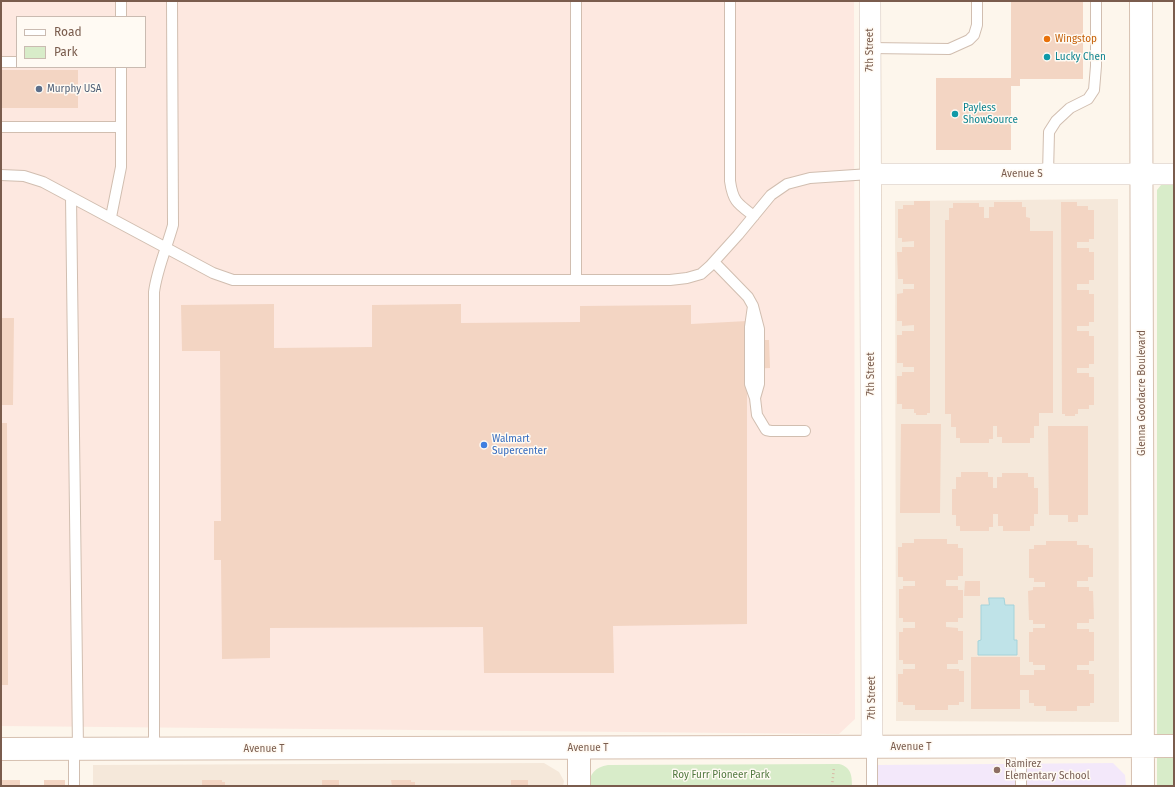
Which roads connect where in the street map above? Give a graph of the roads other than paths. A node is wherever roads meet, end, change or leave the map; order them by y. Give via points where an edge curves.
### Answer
1 (121, 1) edge
2 (172, 1) edge
3 (576, 1) edge
4 (730, 1) edge
5 (870, 1) edge
6 (977, 1) edge
7 (1096, 1) edge
8 (1141, 1) edge
9 (121, 16) edge
10 (870, 48) junction
11 (1, 62) edge
12 (16, 62) edge
13 (121, 68) edge
14 (1, 128) edge
15 (121, 128) junction
16 (870, 174) junction
17 (1048, 174) junction
18 (1142, 174) junction
19 (1174, 174) edge
20 (1, 175) edge
21 (71, 197) junction
22 (754, 216) junction
23 (111, 218) junction
24 (166, 248) junction
25 (714, 262) junction
26 (576, 280) junction
27 (805, 431) dead end
28 (1143, 746) junction
29 (1174, 746) edge
30 (872, 747) junction
31 (1021, 747) junction
32 (579, 748) junction
33 (1, 749) edge
34 (76, 749) junction
35 (154, 749) junction
36 (74, 786) edge
37 (579, 786) edge
38 (872, 786) edge
39 (1021, 786) edge
40 (1143, 786) edge

1 - 9 lane
2 - 24 lane via 172,225
3 - 26 lane
4 - 22 lane via 730,181 736,202
5 - 10 street, 7th Street
6 - 10 lane via 977,25 974,35 949,49
7 - 17 lane via 1094,90 1088,99 1070,108 1056,121 1049,132
8 - 18 street, Glenna Goodacre Boulevard
10 - 16 street, 7th Street
11 - 12 lane
13 - 15 lane
14 - 15 lane
15 - 23 lane via 121,167
16 - 17 street, Avenue S
16 - 22 lane via 798,180 778,189
16 - 30 street, 7th Street
17 - 18 street, Avenue S
18 - 19 street, Avenue S
18 - 28 street, Glenna Goodacre Boulevard
20 - 21 lane via 24,176 44,182
21 - 23 lane
21 - 34 lane
22 - 25 lane
23 - 24 lane
24 - 26 lane via 213,273 233,280
24 - 35 lane via 154,292
25 - 26 lane via 701,274 687,278
25 - 27 lane via 748,297 753,306 759,329 759,384 755,398 757,415 766,430
28 - 29 street, Avenue T
28 - 31 street, Avenue T
28 - 40 street, Glenna Goodacre Boulevard
30 - 31 street, Avenue T
30 - 32 street, Avenue T
30 - 38 lane
31 - 39 lane
32 - 35 street, Avenue T
32 - 37 street
33 - 34 street, Avenue T
34 - 35 street, Avenue T
34 - 36 lane

